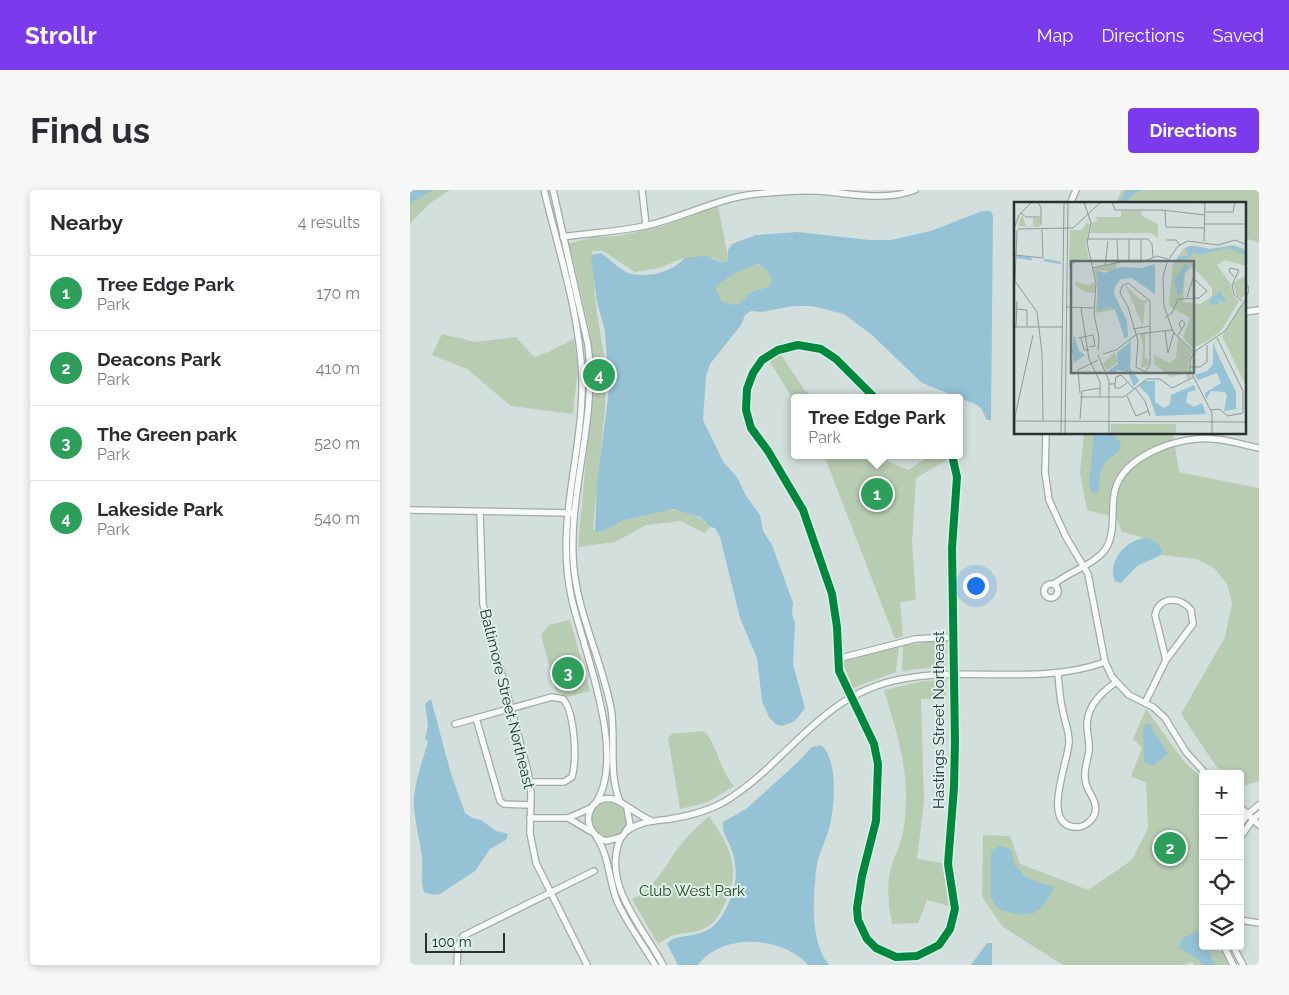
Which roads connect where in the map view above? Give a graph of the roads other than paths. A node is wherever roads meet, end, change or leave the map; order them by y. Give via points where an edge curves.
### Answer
1 (544, 190) edge
2 (554, 190) edge
3 (642, 190) edge
4 (733, 190) edge
5 (806, 190) edge
6 (915, 190) edge
7 (1076, 190) edge
8 (889, 193) edge
9 (734, 197) junction
10 (1071, 202) edge
11 (646, 226) junction
12 (564, 237) junction
13 (556, 238) junction
14 (1246, 310) edge
15 (1259, 310) edge
16 (871, 394) edge
17 (1046, 435) edge
18 (1209, 436) edge
19 (1259, 448) edge
20 (953, 459) edge
21 (410, 510) edge
22 (480, 512) junction
23 (568, 512) junction
24 (576, 514) junction
25 (1085, 566) junction
26 (1054, 584) dead end
27 (953, 637) junction
28 (837, 659) junction
29 (1166, 660) junction
30 (1105, 662) junction
31 (954, 674) junction
32 (1058, 674) junction
33 (1116, 682) junction
34 (850, 697) junction
35 (1145, 703) junction
36 (511, 708) junction
37 (476, 718) junction
38 (455, 724) dead end
39 (1202, 770) edge
40 (530, 782) junction
41 (620, 802) junction
42 (531, 805) junction
43 (594, 805) junction
44 (1259, 805) edge
45 (627, 808) junction
46 (1244, 811) edge
47 (1259, 814) edge
48 (1250, 817) junction
49 (530, 818) junction
50 (568, 818) junction
51 (650, 820) junction
52 (1244, 822) edge
53 (1259, 825) edge
54 (1244, 830) edge
55 (627, 831) junction
56 (594, 835) junction
57 (622, 837) junction
58 (594, 871) dead end
59 (551, 892) junction
60 (1244, 921) edge
61 (1259, 923) edge
62 (1226, 950) edge
63 (1235, 950) edge
64 (457, 965) edge
65 (587, 965) edge
66 (655, 965) edge
67 (663, 965) edge
68 (1233, 965) edge
69 (1243, 965) edge

1 - 13 street
2 - 12 street
3 - 11 street
4 - 9 street
5 - 8 street via 869,197
5 - 9 street
6 - 8 street
7 - 10 street
9 - 11 street
11 - 12 street
12 - 13 street
12 - 24 street via 591,366 591,394
13 - 23 street via 578,337 582,379
14 - 15 street
16 - 28 street via 836,359 821,349 798,345 772,352 762,360 747,389 746,410 751,428 803,510 824,569 836,611
17 - 25 street via 1045,472 1049,500 1066,537
18 - 19 street
18 - 25 street via 1168,446 1144,455 1130,465 1120,476 1115,491 1113,528 1106,548
20 - 27 street, Hastings Street Northeast via 957,477 952,548
21 - 22 street
22 - 23 street
22 - 36 street, Baltimore Street Northeast via 481,592
23 - 24 street
23 - 43 street via 565,557 572,600 604,722 606,779 601,796
24 - 41 street via 575,572 581,605 610,704 614,782
25 - 26 street
25 - 30 street via 1092,586
27 - 28 street via 916,639
27 - 31 street, Hastings Street Northeast
28 - 34 street
29 - 29 street via 1193,624 1192,610 1175,599 1160,604 1155,615
29 - 35 street
30 - 32 street
30 - 33 street
31 - 32 street
31 - 34 street via 900,679
31 - 34 street, Hastings Street Northeast via 954,787 948,864 954,920 939,945 931,951 906,958 876,948 867,939 858,920 858,895 876,821 878,764 874,744
32 - 33 street via 1069,739 1058,811 1064,822 1074,826 1087,824 1095,813 1095,802 1085,776 1089,750 1087,724 1097,698
33 - 35 street via 1129,695
34 - 51 street via 818,719 761,777 722,803 696,814
35 - 39 street via 1165,718 1186,752
36 - 37 street
36 - 40 street, Baltimore Street Northeast
36 - 40 street via 552,697 563,699 569,708 574,742 572,777 564,782
37 - 38 street
37 - 42 street via 500,801
40 - 42 street, Baltimore Street Northeast
41 - 43 street via 605,799
41 - 45 street
42 - 49 street, Baltimore Street Northeast
43 - 50 street via 584,813
43 - 56 street via 588,820
44 - 48 street
45 - 51 street
45 - 55 street via 630,819
46 - 48 street
47 - 48 street
48 - 52 street
48 - 53 street
48 - 54 street
49 - 50 street
49 - 59 street, Baltimore Street Northeast via 536,863
50 - 56 street
51 - 55 street
55 - 57 street
56 - 57 street via 606,841
56 - 66 street via 602,847 622,911
57 - 67 street via 615,860 622,891
58 - 59 street
59 - 64 street via 463,936 458,946
59 - 65 street, Baltimore Street Northeast
60 - 61 street
62 - 68 street
63 - 69 street

